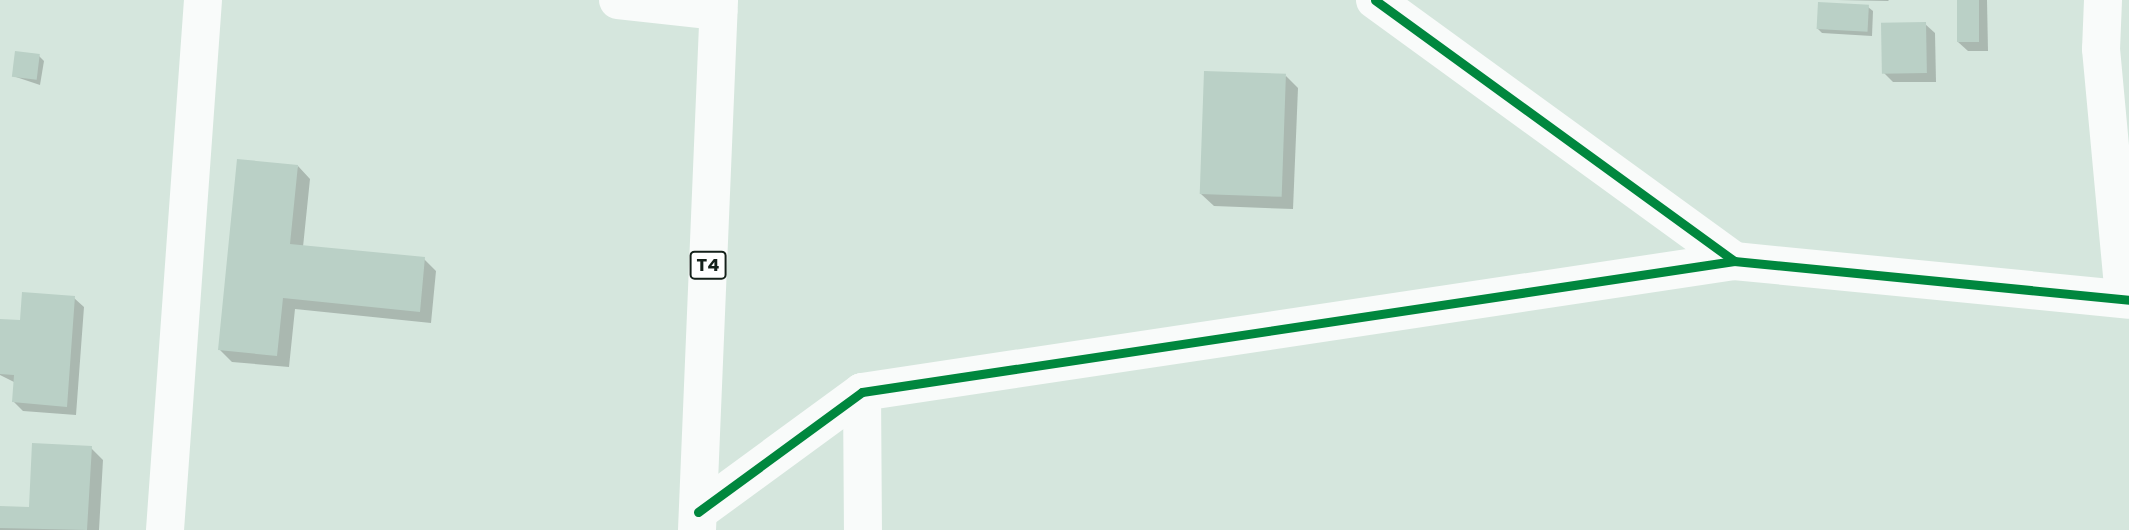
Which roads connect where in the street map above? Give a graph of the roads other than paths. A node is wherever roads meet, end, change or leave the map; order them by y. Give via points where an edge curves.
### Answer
1 (203, 0) edge
2 (618, 0) edge
3 (1375, 0) edge
4 (2103, 0) edge
5 (718, 5) edge
6 (1734, 261) junction
7 (2127, 299) edge
8 (862, 392) junction
9 (697, 521) edge
10 (164, 530) edge
11 (863, 530) edge

1 - 10 main road
2 - 5 main road
3 - 6 main road
4 - 7 main road via 2101,49
5 - 9 main road, T4
6 - 7 main road
6 - 8 main road
8 - 9 main road
8 - 11 main road

